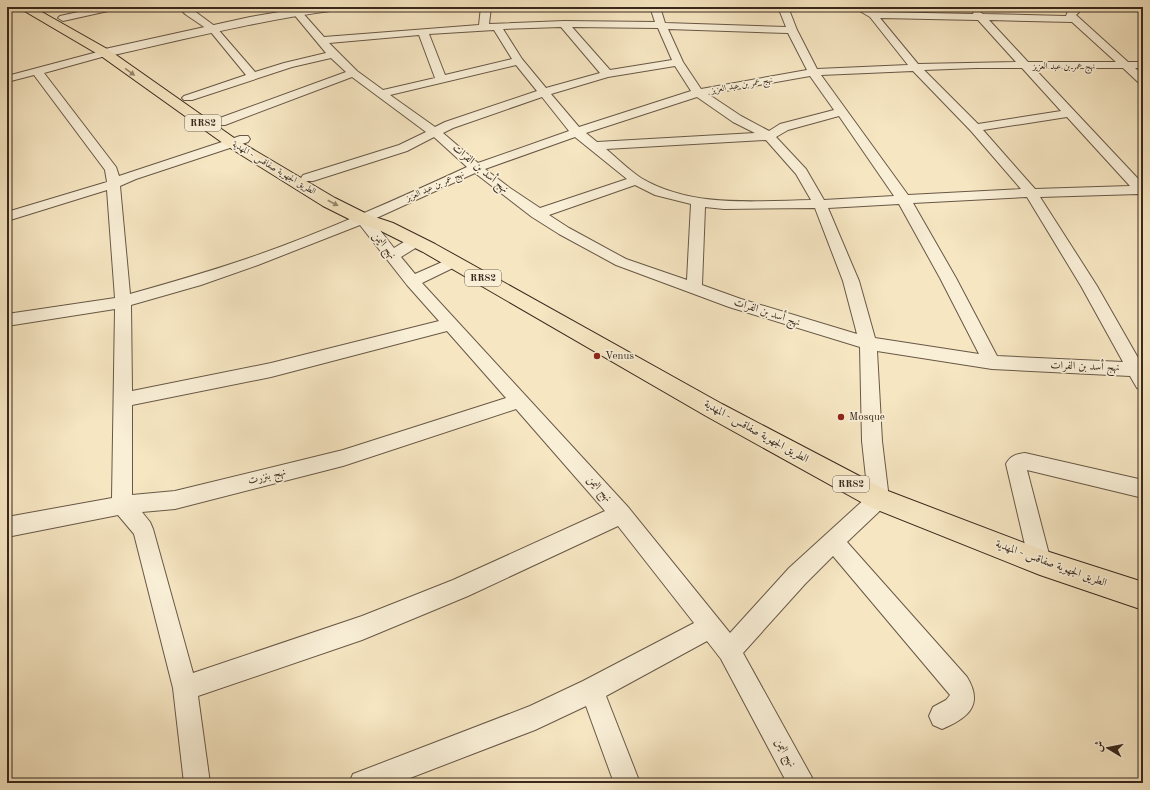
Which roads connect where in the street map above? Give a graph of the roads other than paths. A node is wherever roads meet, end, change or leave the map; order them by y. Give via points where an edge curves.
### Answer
1 (26, 7) edge
2 (43, 7) edge
3 (114, 7) edge
4 (184, 7) edge
5 (337, 7) edge
6 (486, 7) edge
7 (655, 7) edge
8 (783, 7) edge
9 (858, 7) edge
10 (971, 7) edge
11 (1078, 7) edge
12 (301, 10) edge
13 (873, 15) junction
14 (63, 18) junction
15 (981, 18) junction
16 (1074, 19) junction
17 (564, 24) junction
18 (661, 25) junction
19 (491, 27) junction
20 (214, 29) junction
21 (792, 30) junction
22 (424, 32) junction
23 (322, 40) junction
24 (114, 54) junction
25 (333, 54) junction
26 (518, 61) junction
27 (678, 62) junction
28 (1143, 65) edge
29 (1026, 66) junction
30 (1125, 66) junction
31 (915, 67) junction
32 (37, 71) junction
33 (814, 72) junction
34 (352, 73) junction
35 (607, 74) junction
36 (253, 77) junction
37 (7, 79) edge
38 (441, 79) junction
39 (1143, 81) edge
40 (544, 92) junction
41 (698, 93) junction
42 (380, 94) junction
43 (188, 98) junction
44 (842, 112) junction
45 (1070, 113) junction
46 (221, 122) junction
47 (975, 128) junction
48 (577, 132) junction
49 (434, 133) junction
50 (769, 136) junction
51 (238, 141) junction
52 (595, 146) junction
53 (476, 168) junction
54 (308, 178) junction
55 (636, 180) junction
56 (113, 184) junction
57 (1142, 191) edge
58 (1031, 193) junction
59 (904, 200) junction
60 (698, 202) junction
61 (820, 204) junction
62 (537, 214) junction
63 (368, 216) junction
64 (7, 217) edge
65 (417, 241) junction
66 (392, 256) junction
67 (454, 262) junction
68 (412, 281) junction
69 (694, 289) junction
70 (123, 302) junction
71 (7, 320) edge
72 (450, 324) junction
73 (868, 343) junction
74 (992, 362) junction
75 (1139, 369) edge
76 (1143, 383) edge
77 (123, 400) junction
78 (520, 400) junction
79 (1143, 489) edge
80 (879, 499) junction
81 (122, 505) junction
82 (621, 514) junction
83 (7, 526) edge
84 (833, 541) junction
85 (1040, 562) junction
86 (1143, 596) edge
87 (711, 626) junction
88 (729, 651) junction
89 (184, 688) junction
90 (592, 690) junction
91 (942, 716) dead end
92 (197, 783) edge
93 (362, 783) edge
94 (627, 783) edge
95 (802, 783) edge

1 - 24 main road, الطريق الجهوية صفاقس - المهدية / RR82
2 - 14 main road, الطريق الجهوية صفاقس - المهدية / RR82
3 - 14 street
4 - 20 street
5 - 12 street
6 - 19 street
7 - 18 street
8 - 21 street
9 - 13 street
10 - 15 street
11 - 16 street via 1071,13
12 - 20 street
12 - 23 street, نهج أسد بن الفرات
13 - 15 street
13 - 31 street
14 - 24 main road, الطريق الجهوية صفاقس - المهدية / RR82
15 - 16 street
15 - 29 street
16 - 30 street
17 - 18 street
17 - 19 street
17 - 35 street
18 - 21 street
18 - 27 street
19 - 22 street
19 - 26 street
20 - 24 street
20 - 36 street
21 - 33 street
22 - 23 street
22 - 38 street
23 - 25 street, نهج أسد بن الفرات
24 - 32 street
24 - 43 main road, الطريق الجهوية صفاقس - المهدية / RR82
24 -> 51 main road, الطريق الجهوية صفاقس - المهدية / RR82
25 - 34 street, نهج أسد بن الفرات
25 - 36 street
26 - 38 street
26 - 40 street
27 - 35 street
27 - 41 street
28 - 30 street, نهج عمر بن عبد العزيز
29 - 30 street, نهج عمر بن عبد العزيز
29 - 31 street, نهج عمر بن عبد العزيز
29 - 45 street
30 - 39 street
31 - 33 street, نهج عمر بن عبد العزيز
31 - 47 street
32 - 37 street
32 - 56 street via 111,170
33 - 41 street, نهج عمر بن عبد العزيز
33 - 44 street
34 - 42 street, نهج أسد بن الفرات
34 - 46 street
35 - 40 street
36 - 43 street
38 - 42 street
40 - 48 street
40 - 49 street via 449,125
41 - 48 street, نهج عمر بن عبد العزيز
41 - 50 street via 737,119
42 - 49 street, نهج أسد بن الفرات
43 - 46 main road, الطريق الجهوية صفاقس - المهدية / RR82
44 - 50 street via 784,127
44 - 59 street
45 - 47 street
45 - 57 street
46 - 51 main road, الطريق الجهوية صفاقس - المهدية / RR82
47 - 58 street
48 - 52 street
48 - 53 street, نهج عمر بن عبد العزيز
49 - 53 street, نهج أسد بن الفرات via 448,142
49 - 54 street via 403,148
50 - 52 street
50 - 61 street via 801,172
51 - 54 main road, الطريق الجهوية صفاقس - المهدية / RR82
51 - 56 street via 130,176
51 -> 63 main road, الطريق الجهوية صفاقس - المهدية / RR82 via 329,202
52 - 55 street
53 - 62 street, نهج أسد بن الفرات
53 - 63 street, نهج عمر بن عبد العزيز
54 - 63 main road, الطريق الجهوية صفاقس - المهدية / RR82
55 - 60 street via 660,192
55 - 62 street
56 - 64 street
56 - 70 street
57 - 58 street
58 - 59 street
58 - 75 street
59 - 61 street
59 - 74 street
60 - 61 street via 724,205
60 - 69 street
61 - 73 street via 851,281
62 - 69 street, نهج أسد بن الفرات via 622,262
63 - 65 main road, الطريق الجهوية صفاقس - المهدية / RR82
63 - 66 street, نهج اليمن
63 - 70 street, نهج عمر بن عبد العزيز via 253,262
65 - 66 street
65 - 67 main road, الطريق الجهوية صفاقس - المهدية / RR82
66 - 68 street, نهج اليمن
67 - 68 street
67 - 80 main road, الطريق الجهوية صفاقس - المهدية / RR82 via 714,410
68 - 72 street, نهج اليمن
69 - 73 street, نهج أسد بن الفرات
70 - 71 street, نهج عمر بن عبد العزيز
70 - 77 street
72 - 77 street via 271,370
72 - 78 street, نهج اليمن
73 - 74 street, نهج أسد بن الفرات
73 - 80 street via 872,442
74 - 75 street, نهج أسد بن الفرات
75 - 76 street
77 - 81 street
78 - 81 street, نهج بنزرت via 335,460 175,500
78 - 82 street, نهج اليمن
79 - 85 street via 1025,461 1016,464
80 - 84 street
80 - 85 main road, الطريق الجهوية صفاقس - المهدية / RR82
81 - 83 street, نهج بنزرت
81 - 89 street via 143,528
82 - 87 street, نهج اليمن
82 - 89 street via 460,588 362,628
84 - 88 street via 797,576
84 - 91 street via 961,690 963,698 960,704
85 - 86 main road, الطريق الجهوية صفاقس - المهدية / RR82
87 - 88 street, نهج اليمن
87 - 90 street
88 - 95 street, نهج اليمن
89 - 92 street
90 - 93 street via 535,717
90 - 94 street

